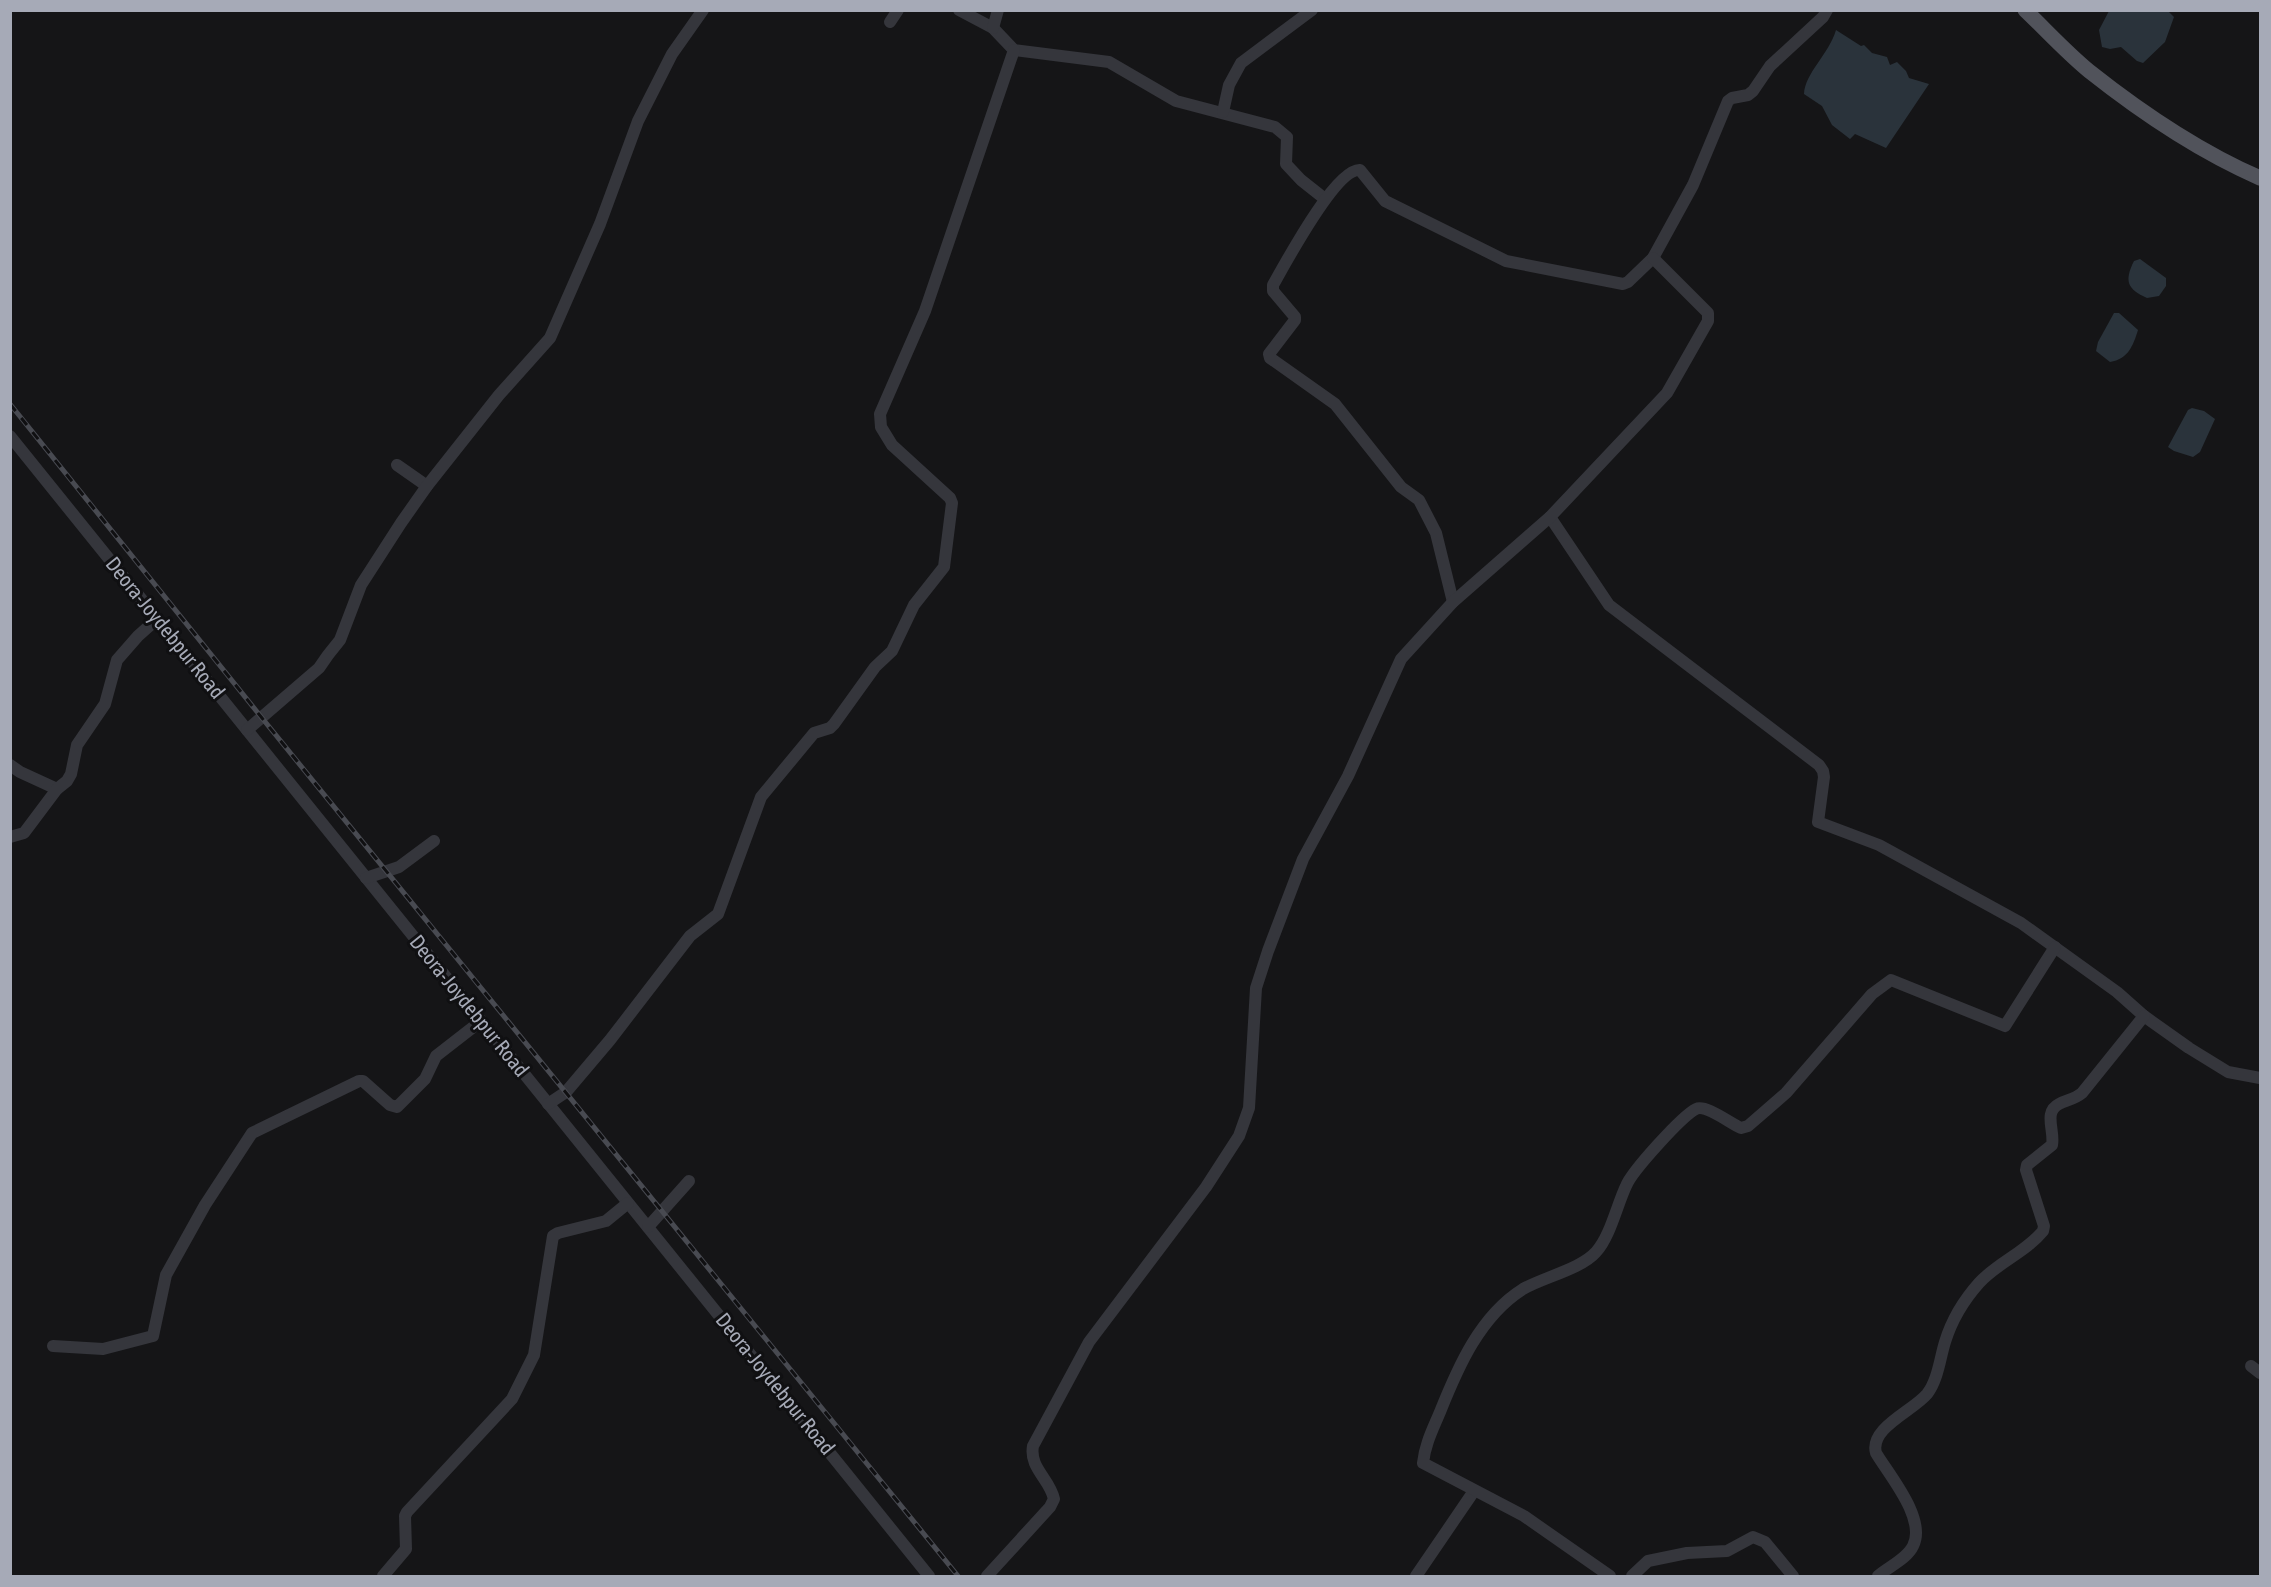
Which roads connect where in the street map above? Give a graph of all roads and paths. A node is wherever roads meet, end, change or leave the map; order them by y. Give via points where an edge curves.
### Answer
1 (703, 10) edge
2 (898, 10) edge
3 (959, 10) edge
4 (998, 10) edge
5 (1312, 10) edge
6 (1827, 10) edge
7 (2025, 10) edge
8 (890, 22) dead end
9 (993, 28) junction
10 (1014, 50) junction
11 (1223, 112) junction
12 (2260, 178) edge
13 (1325, 199) junction
14 (1653, 258) junction
15 (10, 436) edge
16 (397, 465) dead end
17 (427, 486) junction
18 (1550, 517) junction
19 (1453, 602) junction
20 (157, 619) junction
21 (247, 730) junction
22 (10, 765) edge
23 (57, 789) junction
24 (10, 837) edge
25 (434, 842) dead end
26 (366, 878) junction
27 (2055, 947) junction
28 (2144, 1016) junction
29 (481, 1021) junction
30 (2260, 1078) edge
31 (548, 1104) junction
32 (689, 1181) dead end
33 (627, 1203) junction
34 (648, 1227) junction
35 (53, 1346) dead end
36 (1474, 1491) junction
37 (383, 1576) edge
38 (928, 1576) edge
39 (987, 1576) edge
40 (1416, 1576) edge
41 (1610, 1576) edge
42 (1632, 1576) edge
43 (1793, 1576) edge
44 (1878, 1576) edge

1 - 17 street via 672,54 638,121 600,225 550,338
2 - 8 street
3 - 9 street
4 - 9 street
5 - 11 street via 1241,63 1229,85
6 - 14 street via 1770,66 1754,91 1728,101 1693,185
7 - 12 main road via 2087,69 2141,109 2190,143
9 - 10 street
10 - 11 street via 1109,62 1176,101
10 - 31 street via 925,311 880,414 881,427 892,445 952,502 944,567 914,604 892,651 875,667 834,724 814,733 761,797 718,914 690,936 566,1092
11 - 13 street via 1281,131 1287,137 1285,162 1300,180
13 - 14 street via 1349,173 1360,170 1385,201 1506,261 1623,284
13 - 19 street via 1273,285 1273,291 1295,320 1269,354 1270,358 1335,404 1401,486 1419,500 1436,533
14 - 18 street via 1708,313 1708,321 1667,393
15 - 20 street, Deora-Joydebpur Road
16 - 17 street
17 - 21 street via 361,585 340,640 319,668
18 - 19 street
18 - 27 street via 1609,605 1819,765 1824,777 1818,822 1879,845
19 - 39 street via 1401,659 1348,776 1303,859 1256,988 1249,1108 1239,1136 1206,1187 1089,1342 1033,1446 1034,1463 1053,1491 1054,1499
20 - 21 street, Deora-Joydebpur Road
20 - 23 street via 117,660 104,708 81,736 71,774
21 - 26 street, Deora-Joydebpur Road
22 - 23 street
23 - 24 street via 24,833
25 - 26 street via 399,867
26 - 29 street, Deora-Joydebpur Road
27 - 28 street
27 - 36 street via 2005,1026 1891,980 1872,994 1786,1093 1748,1126 1741,1128 1702,1108 1672,1130 1627,1182 1597,1252 1586,1262 1523,1289 1508,1301 1483,1328 1458,1368 1425,1448 1423,1463
28 - 30 street via 2228,1072
28 - 44 street via 2082,1093 2052,1110 2052,1145 2026,1170 2043,1231 1981,1281 1961,1305 1928,1393 1876,1438 1876,1453 1906,1498 1915,1533 1910,1551
29 - 31 street, Deora-Joydebpur Road
29 - 35 street via 436,1056 425,1079 397,1107 359,1081 255,1130 205,1204 166,1275 153,1336 103,1349
31 - 33 street, Deora-Joydebpur Road
32 - 34 street
33 - 34 street, Deora-Joydebpur Road
33 - 37 street via 606,1221 553,1236 534,1355 509,1403 407,1512 406,1549
34 - 38 street, Deora-Joydebpur Road
36 - 40 street
36 - 41 street via 1524,1516
42 - 43 street via 1648,1561 1687,1553 1727,1551 1753,1537 1765,1542

